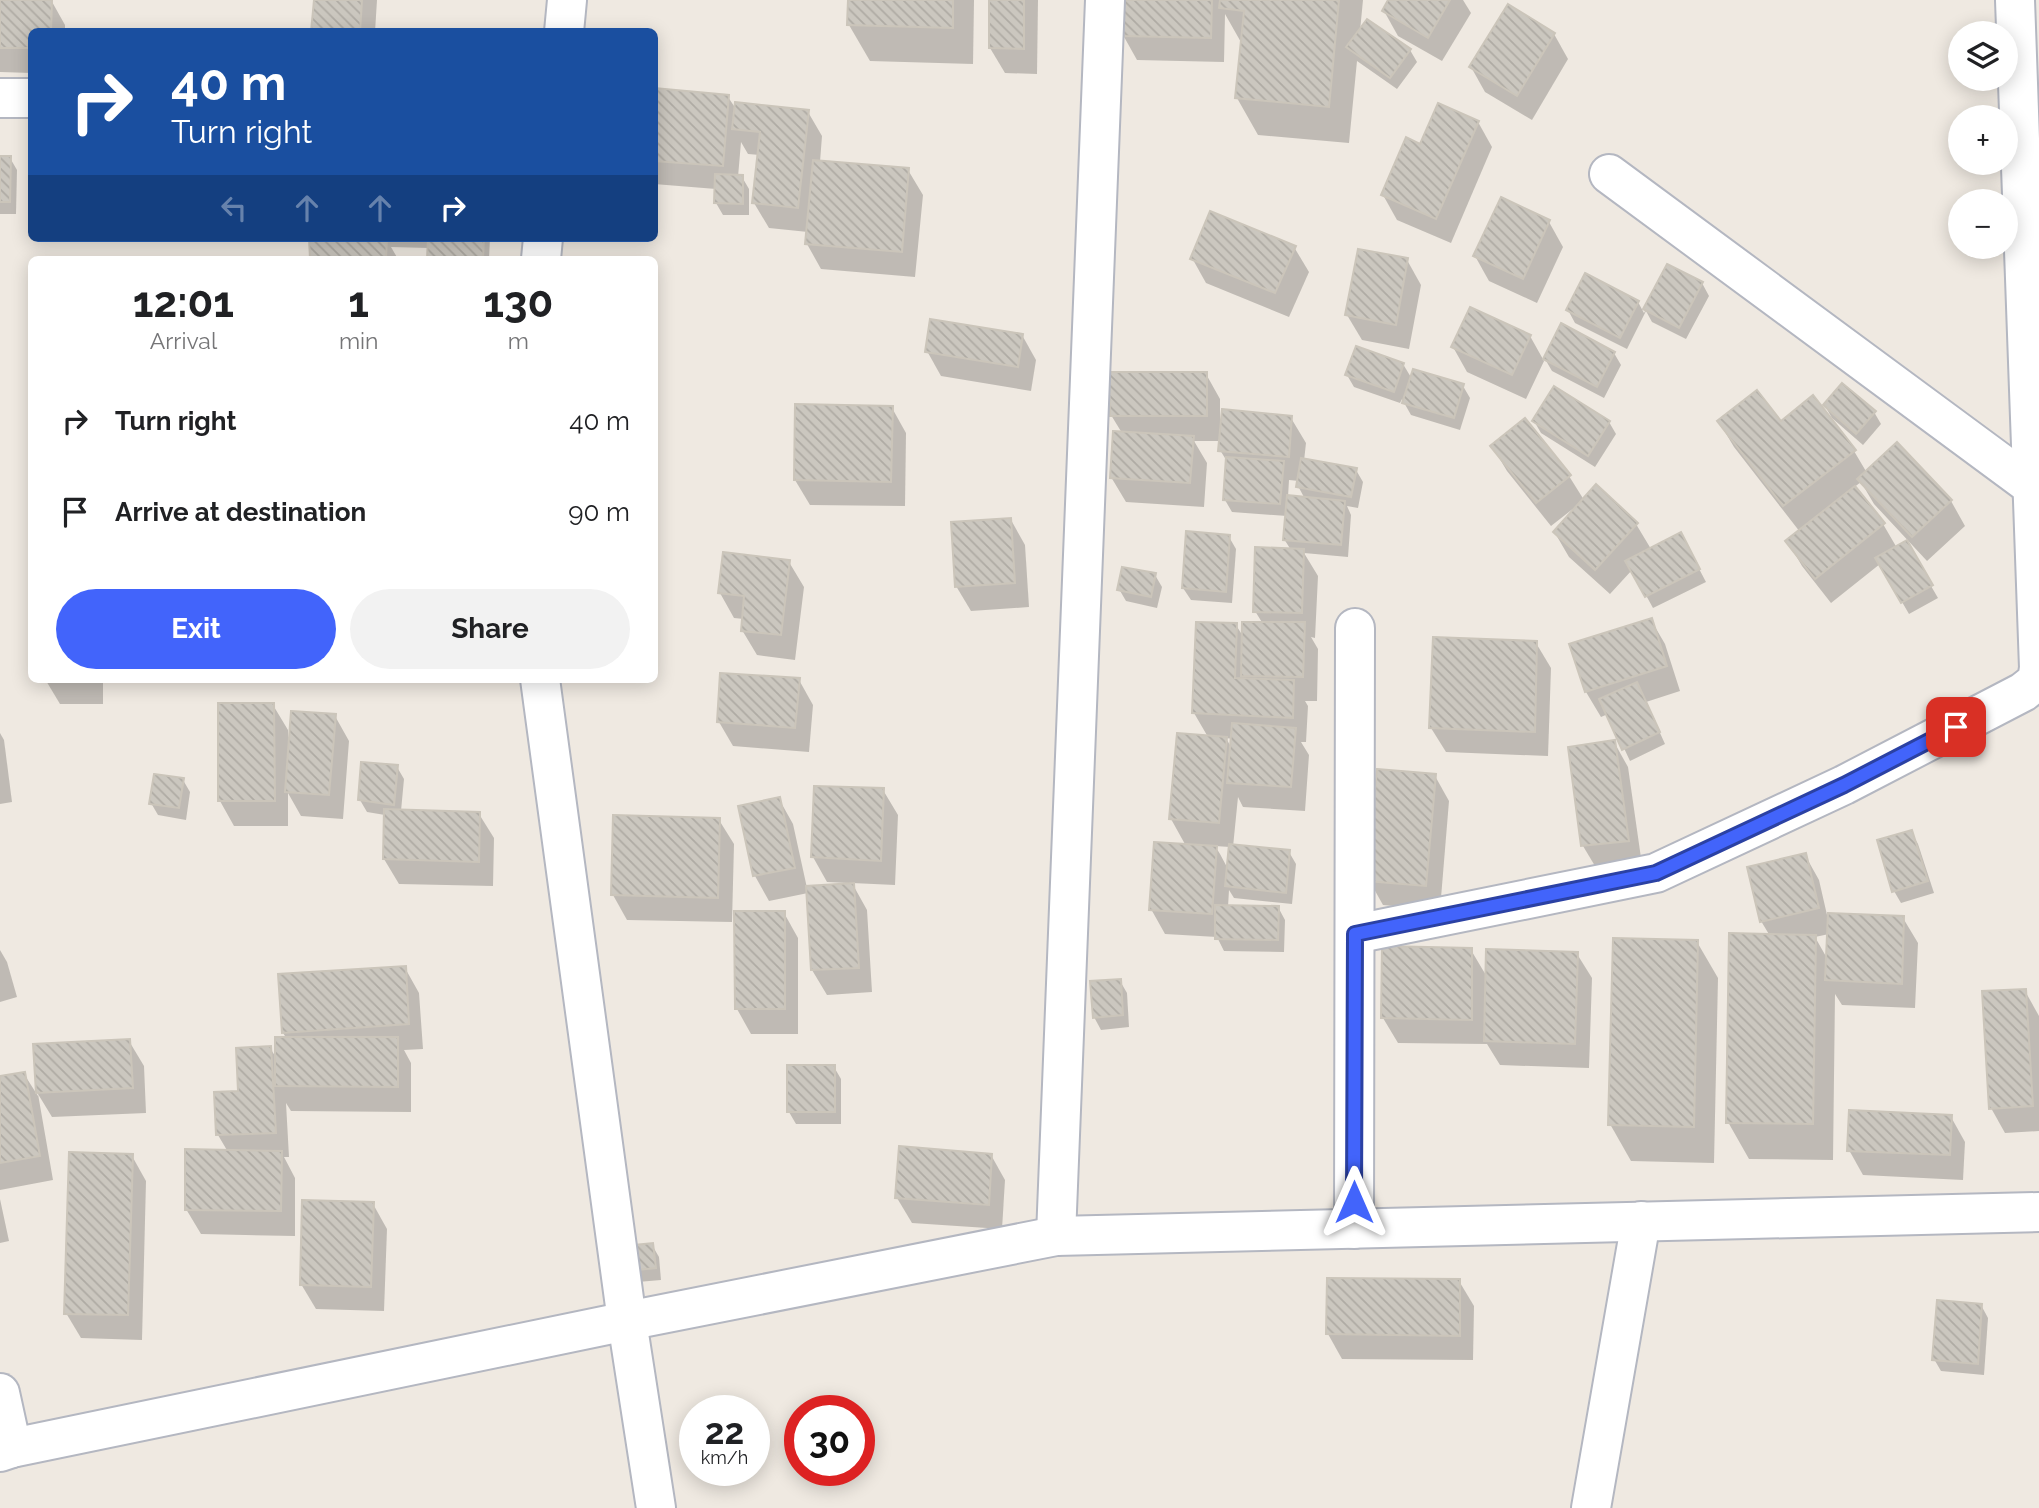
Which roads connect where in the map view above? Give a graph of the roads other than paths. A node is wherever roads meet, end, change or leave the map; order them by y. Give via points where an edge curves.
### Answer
1 (567, 0) edge
2 (1105, 0) edge
3 (2015, 0) edge
4 (564, 28) edge
5 (0, 98) edge
6 (28, 98) edge
7 (1609, 174) dead end
8 (2033, 486) junction
9 (1355, 628) dead end
10 (541, 683) edge
11 (1355, 934) junction
12 (2039, 1212) edge
13 (1641, 1222) junction
14 (1354, 1229) junction
15 (1056, 1236) junction
16 (627, 1321) junction
17 (0, 1393) edge
18 (6, 1450) edge
19 (656, 1508) edge
20 (1591, 1508) edge

1 - 4 street
2 - 15 street
3 - 8 street
5 - 6 street
7 - 8 street
8 - 11 street via 2039,667 2037,681 2023,692 1844,785 1656,873
9 - 11 street
10 - 16 street
11 - 14 street
12 - 13 street
13 - 14 street
13 - 20 street
14 - 15 street
15 - 16 street
16 - 18 street
16 - 19 street
17 - 18 street

